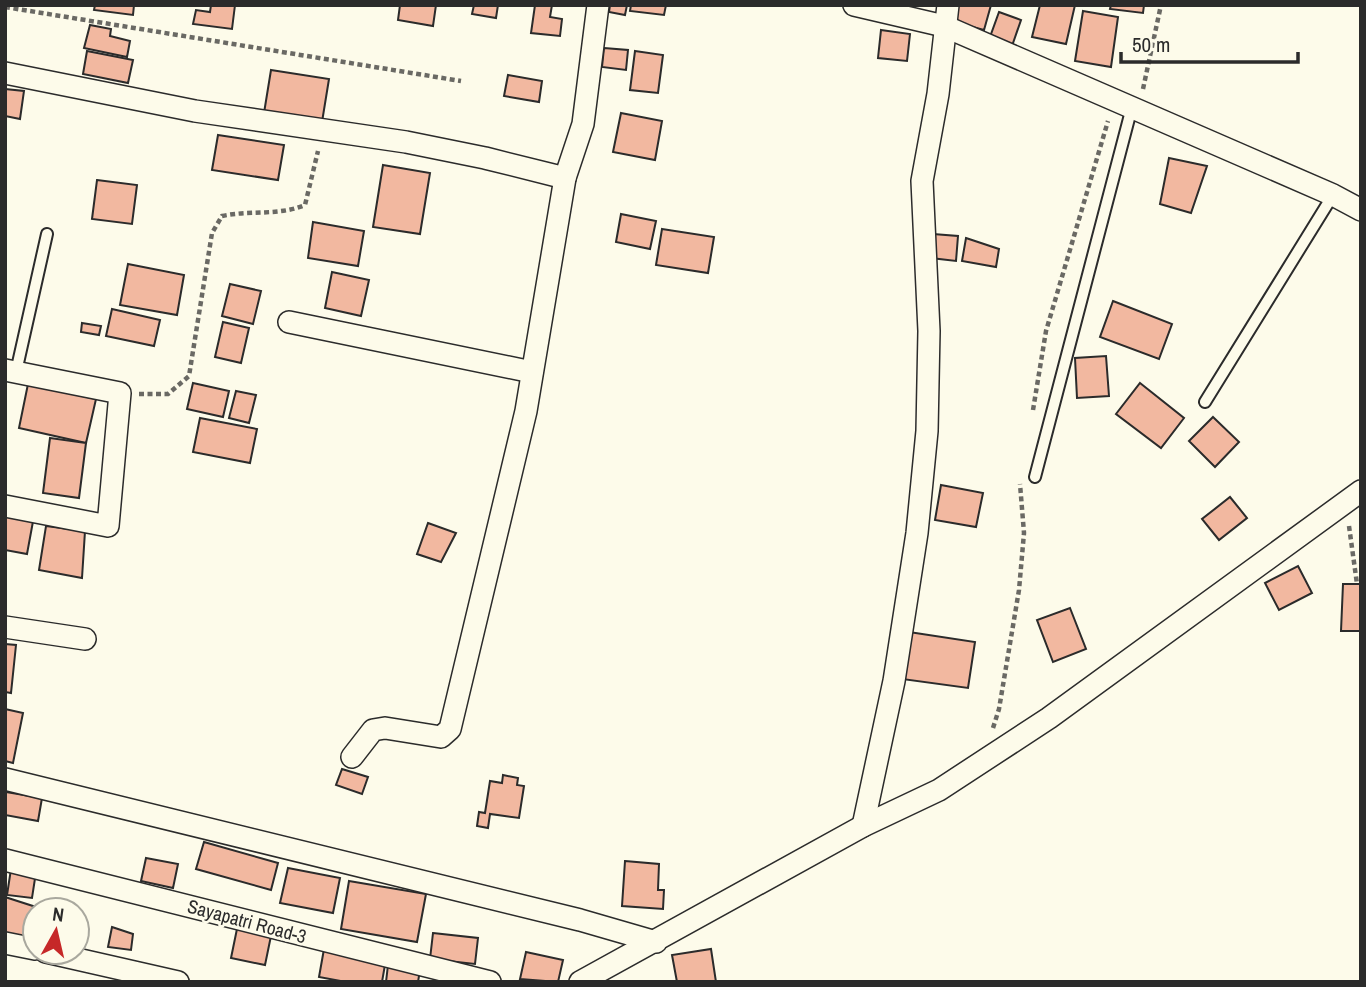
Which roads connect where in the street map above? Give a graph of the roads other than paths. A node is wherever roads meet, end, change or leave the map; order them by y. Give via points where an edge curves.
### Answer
1 (598, 5) edge
2 (854, 5) edge
3 (946, 15) edge
4 (5, 74) edge
5 (1123, 104) junction
6 (565, 178) junction
7 (1333, 195) junction
8 (1361, 210) edge
9 (47, 234) dead end
10 (289, 321) dead end
11 (10, 371) edge
12 (532, 372) junction
13 (1205, 402) dead end
14 (1034, 477) dead end
15 (1353, 496) edge
16 (5, 506) edge
17 (5, 627) edge
18 (85, 639) dead end
19 (352, 757) dead end
20 (5, 779) edge
21 (863, 826) junction
22 (5, 860) edge
23 (656, 942) junction
24 (91, 962) edge
25 (178, 982) edge
26 (490, 982) edge
27 (580, 982) edge

1 - 6 street via 583,124
2 - 3 street
3 - 5 street
3 - 21 street via 922,181 929,331 927,431 917,533 894,681
4 - 6 street via 195,111 485,158
5 - 7 street
5 - 14 lane
6 - 12 street
7 - 8 street
7 - 13 lane
9 - 11 lane
10 - 12 street
11 - 16 street via 120,393 108,526
12 - 19 street via 450,729 441,737 385,727 373,730
15 - 21 street via 1049,718 939,790
17 - 18 street
20 - 23 street
21 - 23 street
22 - 26 street, Sayapatri Road-3
23 - 27 street
24 - 25 street

